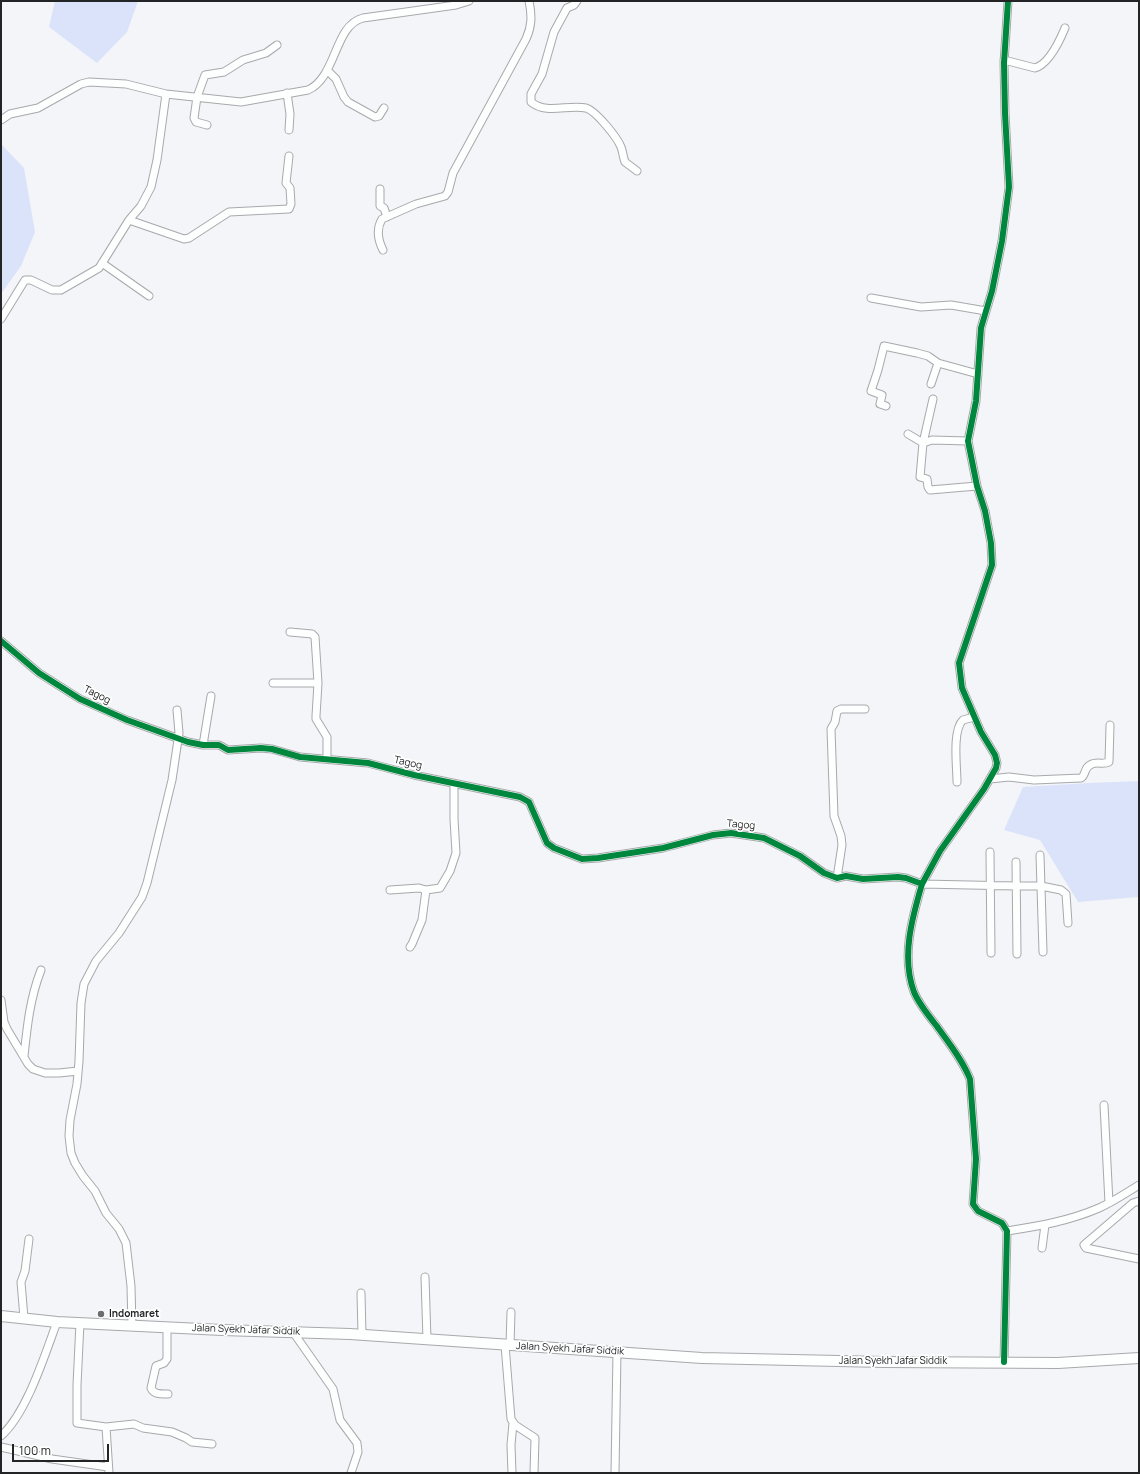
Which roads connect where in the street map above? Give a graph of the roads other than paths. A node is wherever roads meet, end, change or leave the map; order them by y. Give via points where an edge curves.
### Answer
1 (469, 1) edge
2 (529, 1) edge
3 (578, 1) edge
4 (1008, 1) edge
5 (1065, 28) dead end
6 (277, 45) dead end
7 (1004, 60) junction
8 (328, 70) junction
9 (287, 93) junction
10 (166, 94) junction
11 (197, 97) junction
12 (384, 108) dead end
13 (1, 120) edge
14 (207, 125) dead end
15 (289, 130) dead end
16 (289, 156) dead end
17 (638, 171) dead end
18 (380, 190) dead end
19 (387, 217) junction
20 (129, 220) junction
21 (383, 250) dead end
22 (102, 263) junction
23 (149, 296) dead end
24 (871, 298) dead end
25 (986, 311) junction
26 (1, 319) edge
27 (938, 362) junction
28 (978, 374) junction
29 (931, 384) dead end
30 (933, 399) dead end
31 (886, 406) dead end
32 (908, 434) dead end
33 (968, 441) junction
34 (923, 443) junction
35 (977, 486) junction
36 (290, 632) dead end
37 (1, 641) edge
38 (318, 682) junction
39 (273, 683) dead end
40 (211, 696) dead end
41 (865, 709) dead end
42 (177, 710) dead end
43 (974, 717) junction
44 (1110, 725) dead end
45 (178, 739) junction
46 (203, 744) junction
47 (327, 759) junction
48 (990, 779) junction
49 (957, 782) dead end
50 (454, 784) junction
51 (990, 852) dead end
52 (1040, 855) dead end
53 (1016, 862) dead end
54 (838, 878) junction
55 (922, 884) junction
56 (991, 886) junction
57 (1017, 886) junction
58 (1041, 886) junction
59 (390, 890) dead end
60 (426, 890) junction
61 (1068, 923) dead end
62 (410, 947) dead end
63 (1042, 952) dead end
64 (992, 953) dead end
65 (1017, 954) dead end
66 (41, 970) dead end
67 (1, 1000) edge
68 (24, 1057) junction
69 (78, 1071) junction
70 (1104, 1105) dead end
71 (1139, 1185) edge
72 (1139, 1201) edge
73 (1109, 1203) junction
74 (1045, 1225) junction
75 (1007, 1231) junction
76 (29, 1239) dead end
77 (1042, 1248) dead end
78 (1139, 1259) edge
79 (426, 1277) dead end
80 (362, 1293) dead end
81 (511, 1312) dead end
82 (1, 1316) edge
83 (24, 1318) junction
84 (57, 1322) junction
85 (80, 1323) junction
86 (132, 1326) junction
87 (167, 1327) junction
88 (293, 1332) junction
89 (362, 1335) junction
90 (427, 1340) junction
91 (508, 1345) junction
92 (617, 1352) junction
93 (1139, 1358) edge
94 (1004, 1362) junction
95 (168, 1394) dead end
96 (513, 1423) junction
97 (106, 1427) junction
98 (1, 1436) edge
99 (212, 1444) dead end
100 (1, 1447) edge
101 (108, 1470) edge
102 (351, 1473) edge
103 (512, 1473) edge
104 (534, 1473) edge
105 (615, 1473) edge

1 - 8 street via 456,6 356,21 342,38
2 - 19 street via 530,30 453,173 448,192 445,196 416,204
3 - 17 street via 567,8 554,32 544,69 531,94 531,102 550,108 586,108 591,111 621,146 625,162
4 - 7 street
5 - 7 street via 1056,48 1040,67
6 - 11 street via 265,54 243,60 224,72 205,75
7 - 25 street via 1009,187 1002,241
8 - 9 street via 312,88
8 - 12 street via 336,79 348,102 376,117
9 - 11 street via 241,102
9 - 15 street
10 - 11 street
10 - 13 street via 126,84 89,82 38,108 10,114
10 - 20 street via 151,187 141,206
11 - 14 street via 194,119
16 - 20 street via 286,183 290,188 289,209 229,212 184,240
18 - 19 street via 380,206 384,208
19 - 21 street via 380,221 378,235
20 - 22 street
22 - 23 street
22 - 26 street via 96,271 61,290 52,290 31,280 25,280
24 - 25 street via 916,307 951,305
25 - 28 street via 981,328
27 - 28 street
27 - 29 street
27 - 31 street via 924,355 884,346 871,390 882,395 880,404
28 - 33 street via 976,401
30 - 34 street
32 - 34 street
33 - 34 street via 932,440
33 - 35 street
34 - 35 street via 919,474 927,480 928,489
35 - 43 street via 992,544 992,565 959,663 962,688
36 - 38 street via 314,635
37 - 45 street, Tagog via 39,673 80,699
38 - 39 street
38 - 47 street via 316,719 327,737
40 - 46 street
41 - 54 street via 837,711 831,729 834,816 842,844
42 - 45 street
43 - 48 street via 997,763
43 - 49 street via 963,720 958,727
44 - 48 street via 1109,762 1090,765 1081,778
45 - 46 street, Tagog
45 - 69 street via 172,780 142,897 119,933 96,961 84,984 80,1003
46 - 47 street, Tagog via 219,745 228,750 272,749 300,757
47 - 50 street, Tagog via 368,763
48 - 55 street via 940,851
50 - 54 street, Tagog via 525,799 529,802 547,843 582,859 663,848 731,833 764,838 800,856 824,873
50 - 60 street via 454,861 440,888
51 - 56 street
52 - 58 street
53 - 57 street
54 - 55 street via 898,877
55 - 56 street
55 - 75 street via 909,947 908,964 912,984 918,999 956,1053 970,1080 976,1159 973,1204 978,1211 1002,1223
56 - 57 street
56 - 64 street
57 - 58 street
57 - 65 street
58 - 61 street via 1062,890 1066,894
58 - 63 street
59 - 60 street
60 - 62 street via 422,920
66 - 68 street via 30,1004
67 - 68 street via 4,1022
68 - 69 street via 33,1069 41,1072 59,1074
69 - 86 street via 70,1120 71,1153 126,1243
70 - 73 street
71 - 73 street
72 - 78 street via 1133,1203 1084,1246
73 - 74 street via 1068,1220
74 - 75 street
74 - 77 street
75 - 94 street
76 - 83 street via 25,1272 21,1282
79 - 90 street
80 - 89 street
81 - 91 street
82 - 83 main road, Jalan Syekh Jafar Siddik
83 - 84 main road, Jalan Syekh Jafar Siddik
84 - 85 main road, Jalan Syekh Jafar Siddik
84 - 98 street via 21,1408
85 - 86 main road, Jalan Syekh Jafar Siddik
85 - 97 street via 77,1423
86 - 87 main road, Jalan Syekh Jafar Siddik
87 - 88 main road, Jalan Syekh Jafar Siddik
87 - 95 street via 167,1359 156,1366 151,1388 154,1392
88 - 89 main road, Jalan Syekh Jafar Siddik
88 - 102 street via 333,1389 340,1420 357,1443 358,1452
89 - 90 main road, Jalan Syekh Jafar Siddik
90 - 91 main road, Jalan Syekh Jafar Siddik
91 - 92 main road, Jalan Syekh Jafar Siddik
91 - 96 street
92 - 94 main road, Jalan Syekh Jafar Siddik via 702,1358
92 - 105 street
93 - 94 main road, Jalan Syekh Jafar Siddik via 1072,1363
96 - 103 street
96 - 104 street via 535,1438
97 - 99 street via 134,1424 142,1428 172,1432 192,1442
97 - 101 street
100 - 101 street

